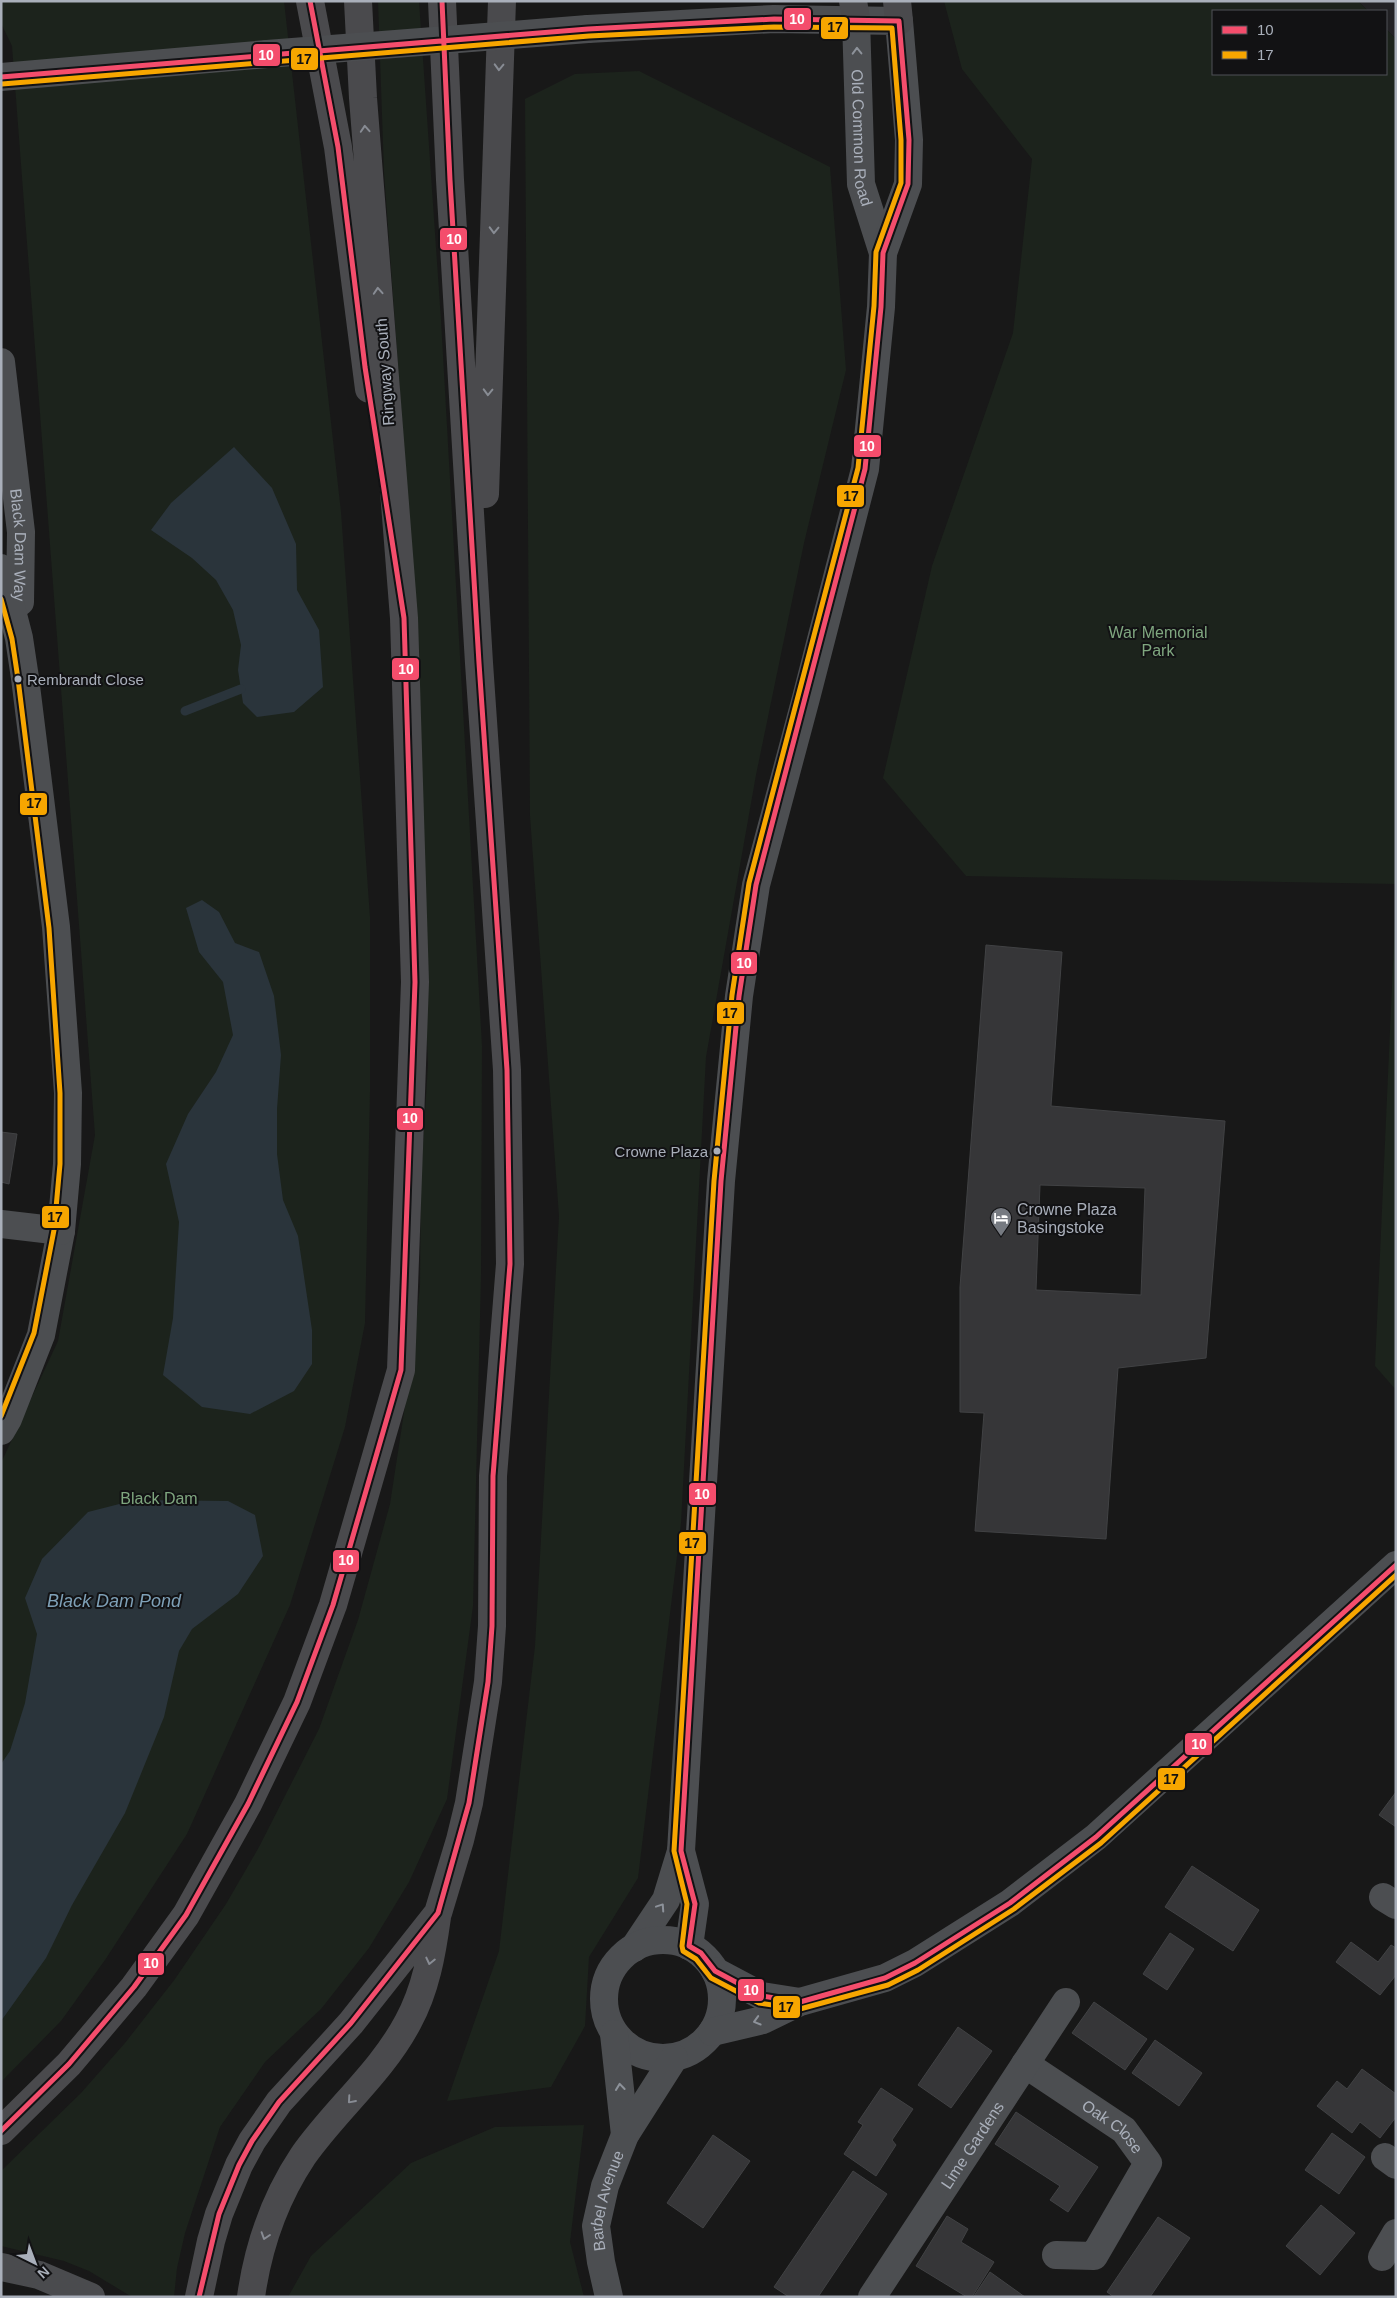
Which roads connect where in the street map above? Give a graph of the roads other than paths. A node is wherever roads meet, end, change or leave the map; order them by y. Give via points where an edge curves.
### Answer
1 (310, 1) edge
2 (358, 1) edge
3 (442, 1) edge
4 (502, 1) edge
5 (855, 10) edge
6 (898, 11) edge
7 (1, 77) edge
8 (883, 253) junction
9 (1, 362) edge
10 (8, 471) edge
11 (1, 568) edge
12 (404, 618) junction
13 (19, 638) junction
14 (479, 663) junction
15 (1, 1224) edge
16 (61, 1231) junction
17 (1, 1431) edge
18 (1396, 1565) edge
19 (681, 1851) junction
20 (438, 1913) junction
21 (690, 1946) junction
22 (634, 1948) junction
23 (715, 1971) junction
24 (800, 2002) junction
25 (1066, 2002) dead end
26 (712, 2032) junction
27 (614, 2034) junction
28 (674, 2058) junction
29 (1025, 2064) junction
30 (1, 2131) edge
31 (625, 2135) junction
32 (1396, 2233) edge
33 (1056, 2255) dead end
34 (1382, 2257) dead end
35 (1, 2267) edge
36 (881, 2294) edge
37 (91, 2297) edge
38 (199, 2297) edge
39 (251, 2297) edge
40 (609, 2297) edge

1 - 12 main road via 338,147 365,367
12 -> 2 main road, Ringway South
3 - 14 main road
4 -> 14 main road
5 - 6 street
5 - 7 street, bridge via 774,19 588,29
8 -> 5 street, Old Common Road via 860,184
6 - 8 street, Old Common Road via 909,140 908,184
8 - 19 street, Old Common Road via 865,469 756,885 739,996 721,1182
9 - 10 street, Black Dam Way
10 - 13 street, Black Dam Way via 21,532
11 - 13 street, Black Dam Way
12 - 30 main road, Ringway South via 415,982 400,1370 330,1614 296,1702 248,1804 186,1915 150,1966 69,2064
13 - 16 street, Black Dam Way via 56,927 67,1083 67,1164
14 - 20 main road via 507,1070 510,1264 493,1476 492,1626 488,1682 469,1804
15 - 16 street
16 - 17 street, Black Dam Way via 41,1335
18 - 24 street via 1096,1837 1010,1903 915,1963 885,1978
19 - 21 street, Old Common Road via 695,1904
22 -> 19 street, Old Common Road via 666,1900
20 - 38 main road via 351,2022 279,2102 252,2141 219,2214
20 -> 39 main road via 431,1960 408,2022 369,2079 320,2134 290,2178 268,2227
21 - 22 street via 660,1940
21 - 23 street via 701,1953
22 - 27 street via 617,1962 608,1978 603,1999 606,2018
23 - 24 street via 762,1996
23 - 26 street via 722,1994 720,2014
24 -> 26 street via 763,2020
25 - 29 street, Lime Gardens
26 - 28 street via 689,2053
27 - 28 street via 635,2052 654,2058
31 -> 27 street, Barbel Avenue
28 - 31 street, Barbel Avenue
29 - 33 street, Oak Close via 1124,2130 1148,2163 1094,2256
29 - 36 street, Lime Gardens
31 - 40 street, Barbel Avenue via 605,2186 596,2226
32 - 34 street
35 - 37 highway via 39,2275

